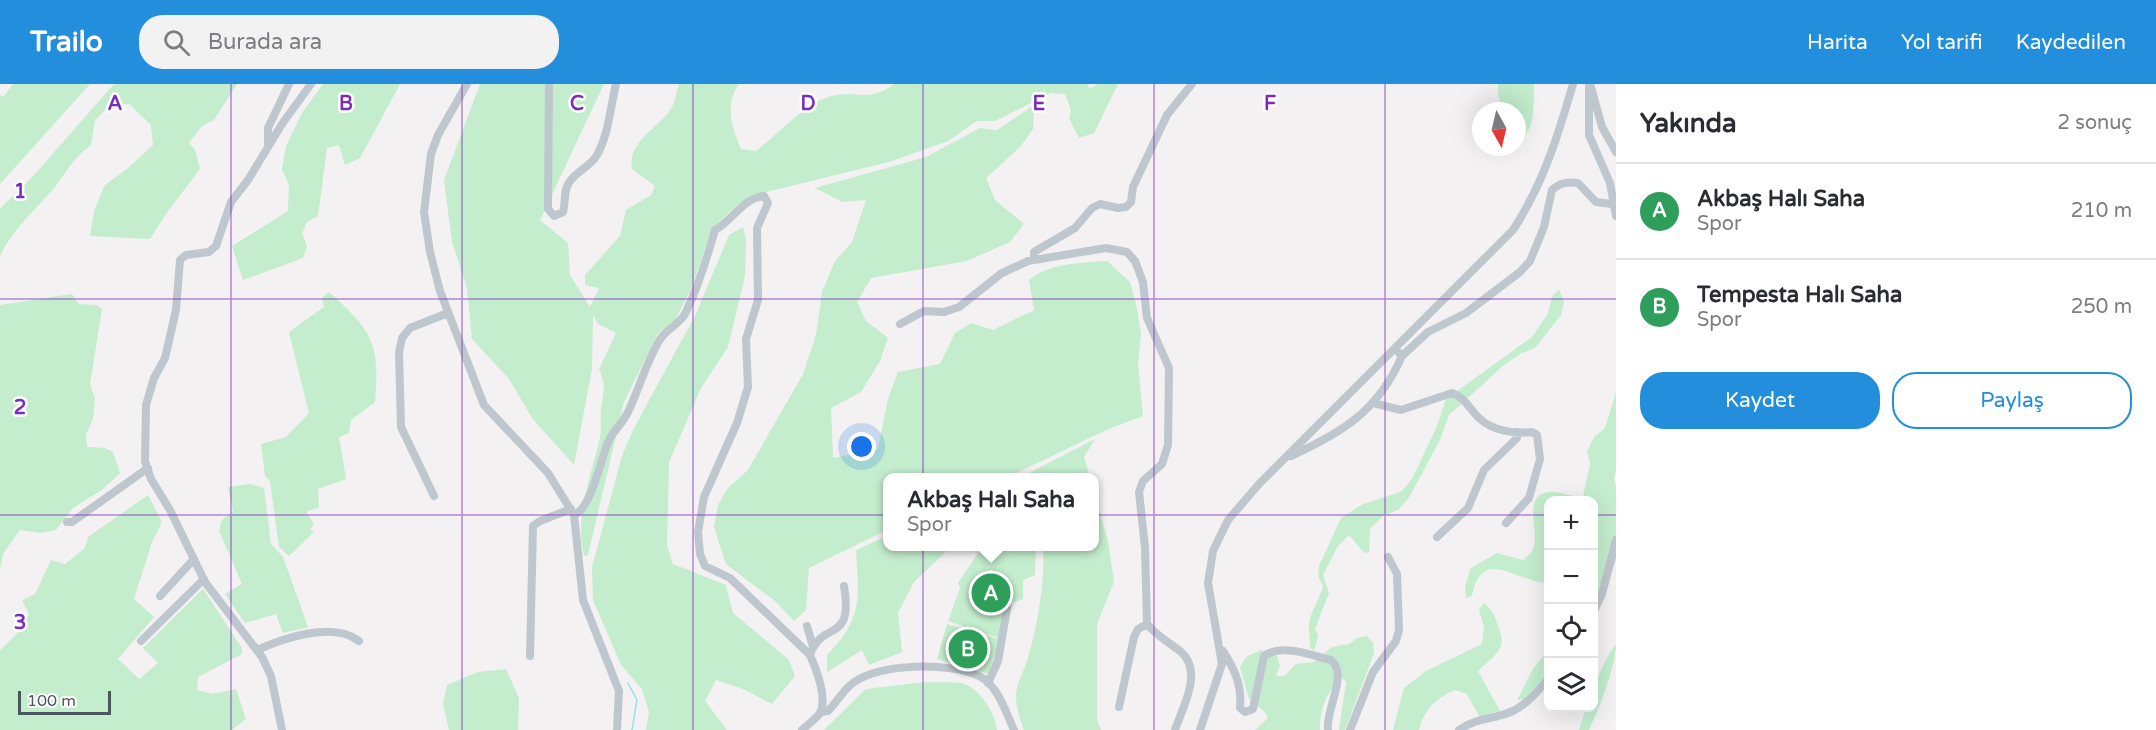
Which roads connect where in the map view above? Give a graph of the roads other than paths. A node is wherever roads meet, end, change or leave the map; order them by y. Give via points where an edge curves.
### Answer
1 (289, 84) edge
2 (311, 84) edge
3 (467, 84) edge
4 (549, 84) edge
5 (616, 84) edge
6 (1192, 84) edge
7 (1573, 84) edge
8 (1589, 84) edge
9 (268, 147) junction
10 (1616, 152) edge
11 (1612, 204) junction
12 (1616, 216) edge
13 (1034, 259) junction
14 (448, 313) junction
15 (900, 324) dead end
16 (1395, 349) junction
17 (1402, 356) junction
18 (1373, 403) junction
19 (1516, 432) junction
20 (1284, 460) junction
21 (148, 468) junction
22 (434, 496) dead end
23 (573, 512) junction
24 (67, 522) dead end
25 (1506, 523) dead end
26 (1437, 537) dead end
27 (1616, 540) edge
28 (1388, 558) dead end
29 (194, 559) junction
30 (204, 579) junction
31 (844, 586) dead end
32 (159, 596) dead end
33 (1008, 603) dead end
34 (1597, 604) edge
35 (1147, 624) junction
36 (807, 626) dead end
37 (141, 641) dead end
38 (359, 641) dead end
39 (257, 650) junction
40 (1222, 650) junction
41 (812, 651) junction
42 (530, 656) dead end
43 (988, 683) junction
44 (1544, 684) edge
45 (1119, 707) dead end
46 (820, 712) junction
47 (282, 730) edge
48 (617, 730) edge
49 (802, 730) edge
50 (1014, 730) edge
51 (1175, 730) edge
52 (1200, 730) edge
53 (1328, 730) edge
54 (1350, 730) edge
55 (1459, 730) edge

1 - 9 street via 268,128
2 - 9 street
3 - 14 street via 431,154 424,212 430,252
4 - 5 street via 548,209 554,216 564,212 565,191 570,181 592,164 598,153 610,126
6 - 13 street via 1167,115 1133,187 1131,202 1126,207 1100,204 1092,208 1075,228 1041,245 1034,252
7 - 16 street via 1542,178 1513,230
8 - 10 street via 1602,127
8 - 11 street via 1589,135 1610,183
9 - 21 street via 231,202 216,246 209,252 186,255 180,260 176,310 165,358 146,405
11 - 12 street
11 - 17 street via 1596,202 1578,183 1556,186 1538,244 1525,266 1466,313 1428,332
13 - 15 street via 1002,273 959,307 944,312 924,311
13 - 35 street via 1106,248 1127,252 1143,282 1147,318 1169,368 1168,445 1162,464 1143,482 1139,492
14 - 22 street via 410,328 402,338 399,352 401,427
14 - 23 street via 484,405 548,473
16 - 17 street
16 - 20 street
17 - 18 street
18 - 19 street via 1401,410 1452,393 1460,396 1487,425
18 - 20 street via 1336,435
19 - 25 street via 1537,435 1540,459 1529,498
19 - 26 street via 1517,438 1484,470 1468,508
20 - 40 street via 1228,520 1213,551 1208,584
21 - 24 street
21 - 29 street
23 - 41 street via 579,513 588,500 608,443 627,415 659,340 685,314 704,271 715,230 744,204 764,196 768,203 757,228 758,300 746,339 748,387 737,423 704,497 698,532 700,554 705,566 730,578
23 - 42 street via 540,520 533,526
23 - 48 street via 582,600 619,691
27 - 34 street
28 - 54 street via 1397,574 1400,630 1373,672
29 - 30 street
29 - 32 street
30 - 37 street
30 - 39 street
31 - 41 street via 847,616
33 - 43 street via 998,661
35 - 45 street via 1134,637
35 - 51 street via 1189,661 1190,690
36 - 41 street
38 - 39 street via 350,634 318,633 280,640
39 - 47 street via 270,676
40 - 52 street via 1222,664
40 - 53 street via 1237,677 1240,708 1245,712 1253,709 1264,656 1270,652 1287,650 1331,660 1336,664 1338,678
41 - 46 street via 822,700
43 - 46 street via 980,676 930,666 895,668 852,683 828,711
43 - 50 street
44 - 55 street via 1513,711 1473,720
46 - 49 street

